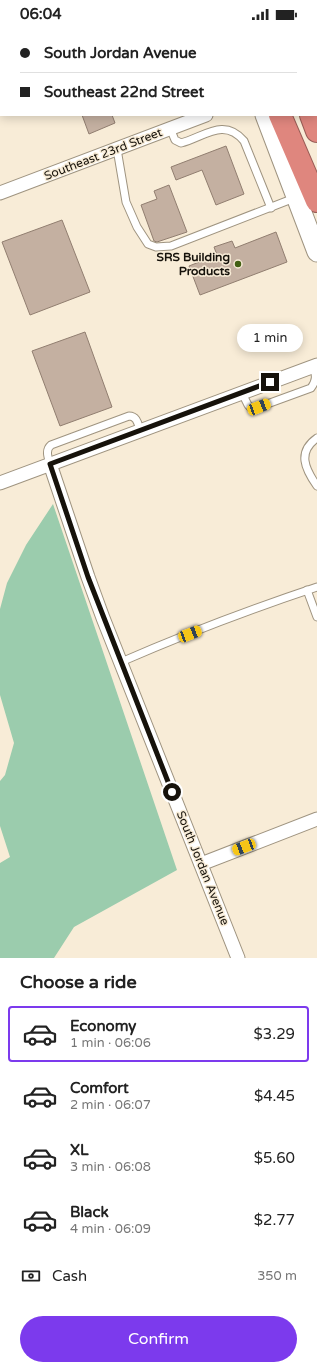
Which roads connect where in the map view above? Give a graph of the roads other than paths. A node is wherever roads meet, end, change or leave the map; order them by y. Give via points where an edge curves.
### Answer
1 (203, 116) edge
2 (266, 116) edge
3 (280, 116) edge
4 (311, 116) edge
5 (170, 128) junction
6 (317, 131) edge
7 (116, 149) junction
8 (0, 193) edge
9 (307, 199) edge
10 (271, 208) junction
11 (317, 252) edge
12 (315, 366) edge
13 (242, 393) junction
14 (140, 430) junction
15 (317, 438) edge
16 (50, 464) junction
17 (0, 483) edge
18 (317, 486) edge
19 (317, 587) edge
20 (307, 590) junction
21 (317, 617) edge
22 (121, 662) junction
23 (317, 819) edge
24 (201, 864) junction
25 (238, 958) edge

1 - 5 street, Southeast 23rd Street
2 - 9 main road
3 - 9 highway
4 - 6 highway
5 - 7 street, Southeast 23rd Street
5 - 10 lane via 175,140 181,143 219,130 230,130 238,134 244,142
7 - 8 street, Southeast 23rd Street
7 - 10 lane via 126,202 148,244 156,247 171,246
9 - 10 lane
9 - 11 main road
12 - 13 street
12 - 13 lane via 317,378 311,388 251,408
13 - 14 street
14 - 16 street
14 - 16 lane via 135,418 129,416 51,445 47,452
15 - 18 lane via 306,449 305,459 308,473
16 - 17 street
16 - 22 street, South Jordan Avenue via 88,577
19 - 20 lane
20 - 21 lane
20 - 22 lane via 146,650
22 - 24 street, South Jordan Avenue
23 - 24 street
24 - 25 street, South Jordan Avenue

